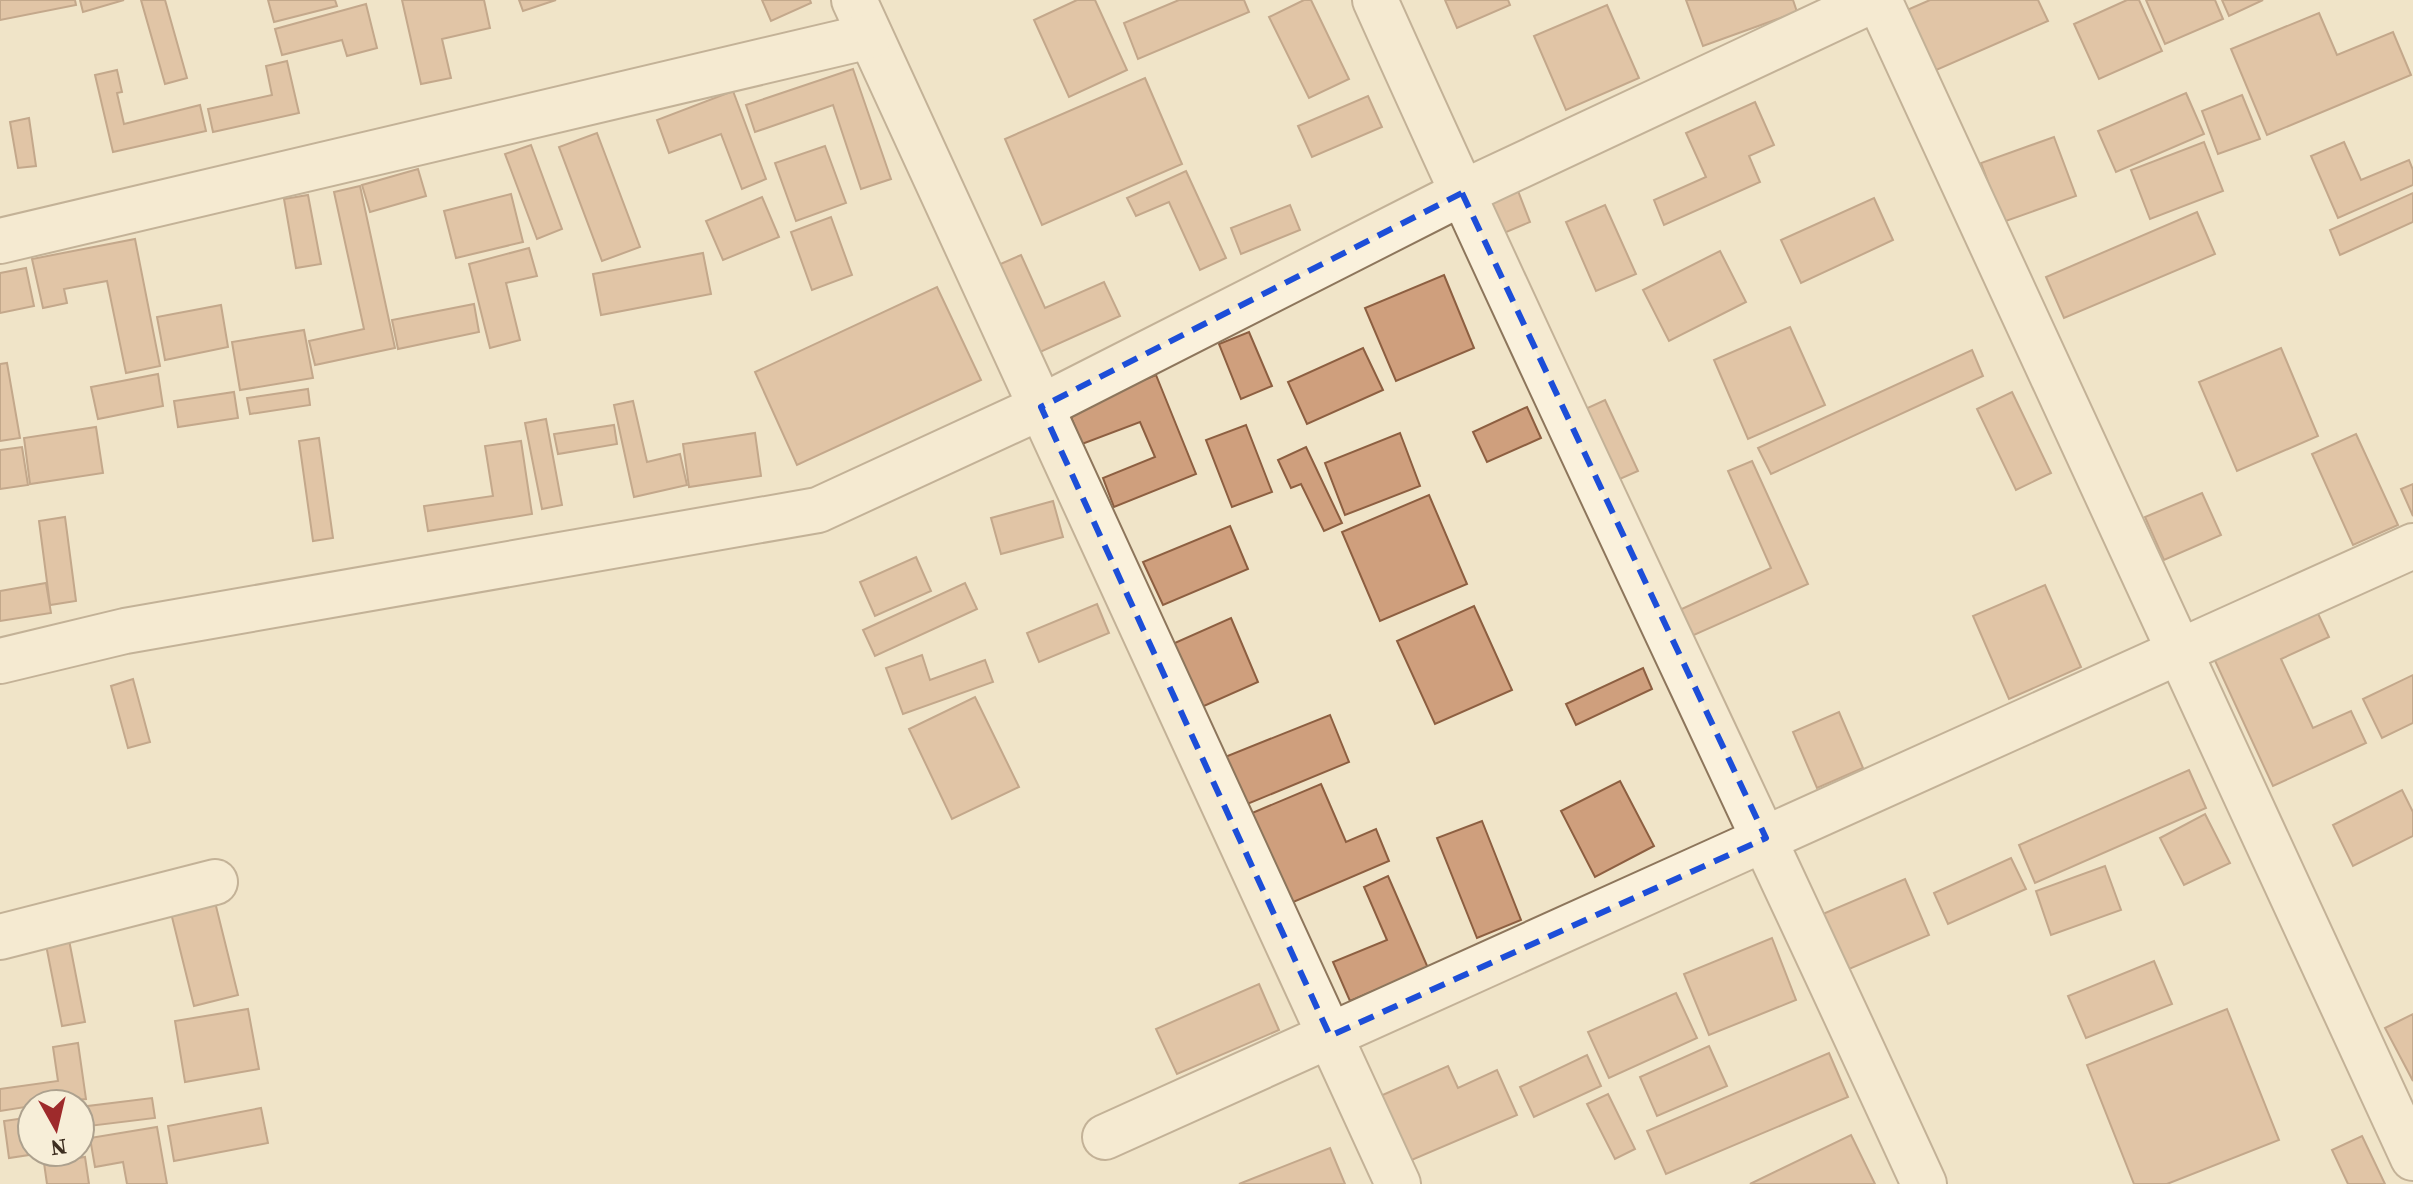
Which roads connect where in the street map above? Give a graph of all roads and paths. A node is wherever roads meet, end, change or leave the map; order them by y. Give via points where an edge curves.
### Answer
1 (1375, 0) edge
2 (1876, 0) edge
3 (862, 18) edge
4 (1462, 193) junction
5 (0, 241) edge
6 (1041, 407) junction
7 (2413, 546) edge
8 (2179, 650) junction
9 (0, 661) edge
10 (1766, 838) junction
11 (215, 882) dead end
12 (0, 937) edge
13 (1330, 1036) junction
14 (1105, 1137) dead end
15 (2413, 1158) edge
16 (1398, 1184) edge
17 (1924, 1184) edge

1 - 4 street
2 - 4 street
2 - 8 street
3 - 5 street
3 - 6 street
4 - 6 street
4 - 10 street
6 - 9 street via 818,510 125,631
6 - 13 street
7 - 8 street
8 - 10 street
8 - 15 street
10 - 13 street
10 - 17 street
11 - 12 street
13 - 14 street
13 - 16 street

